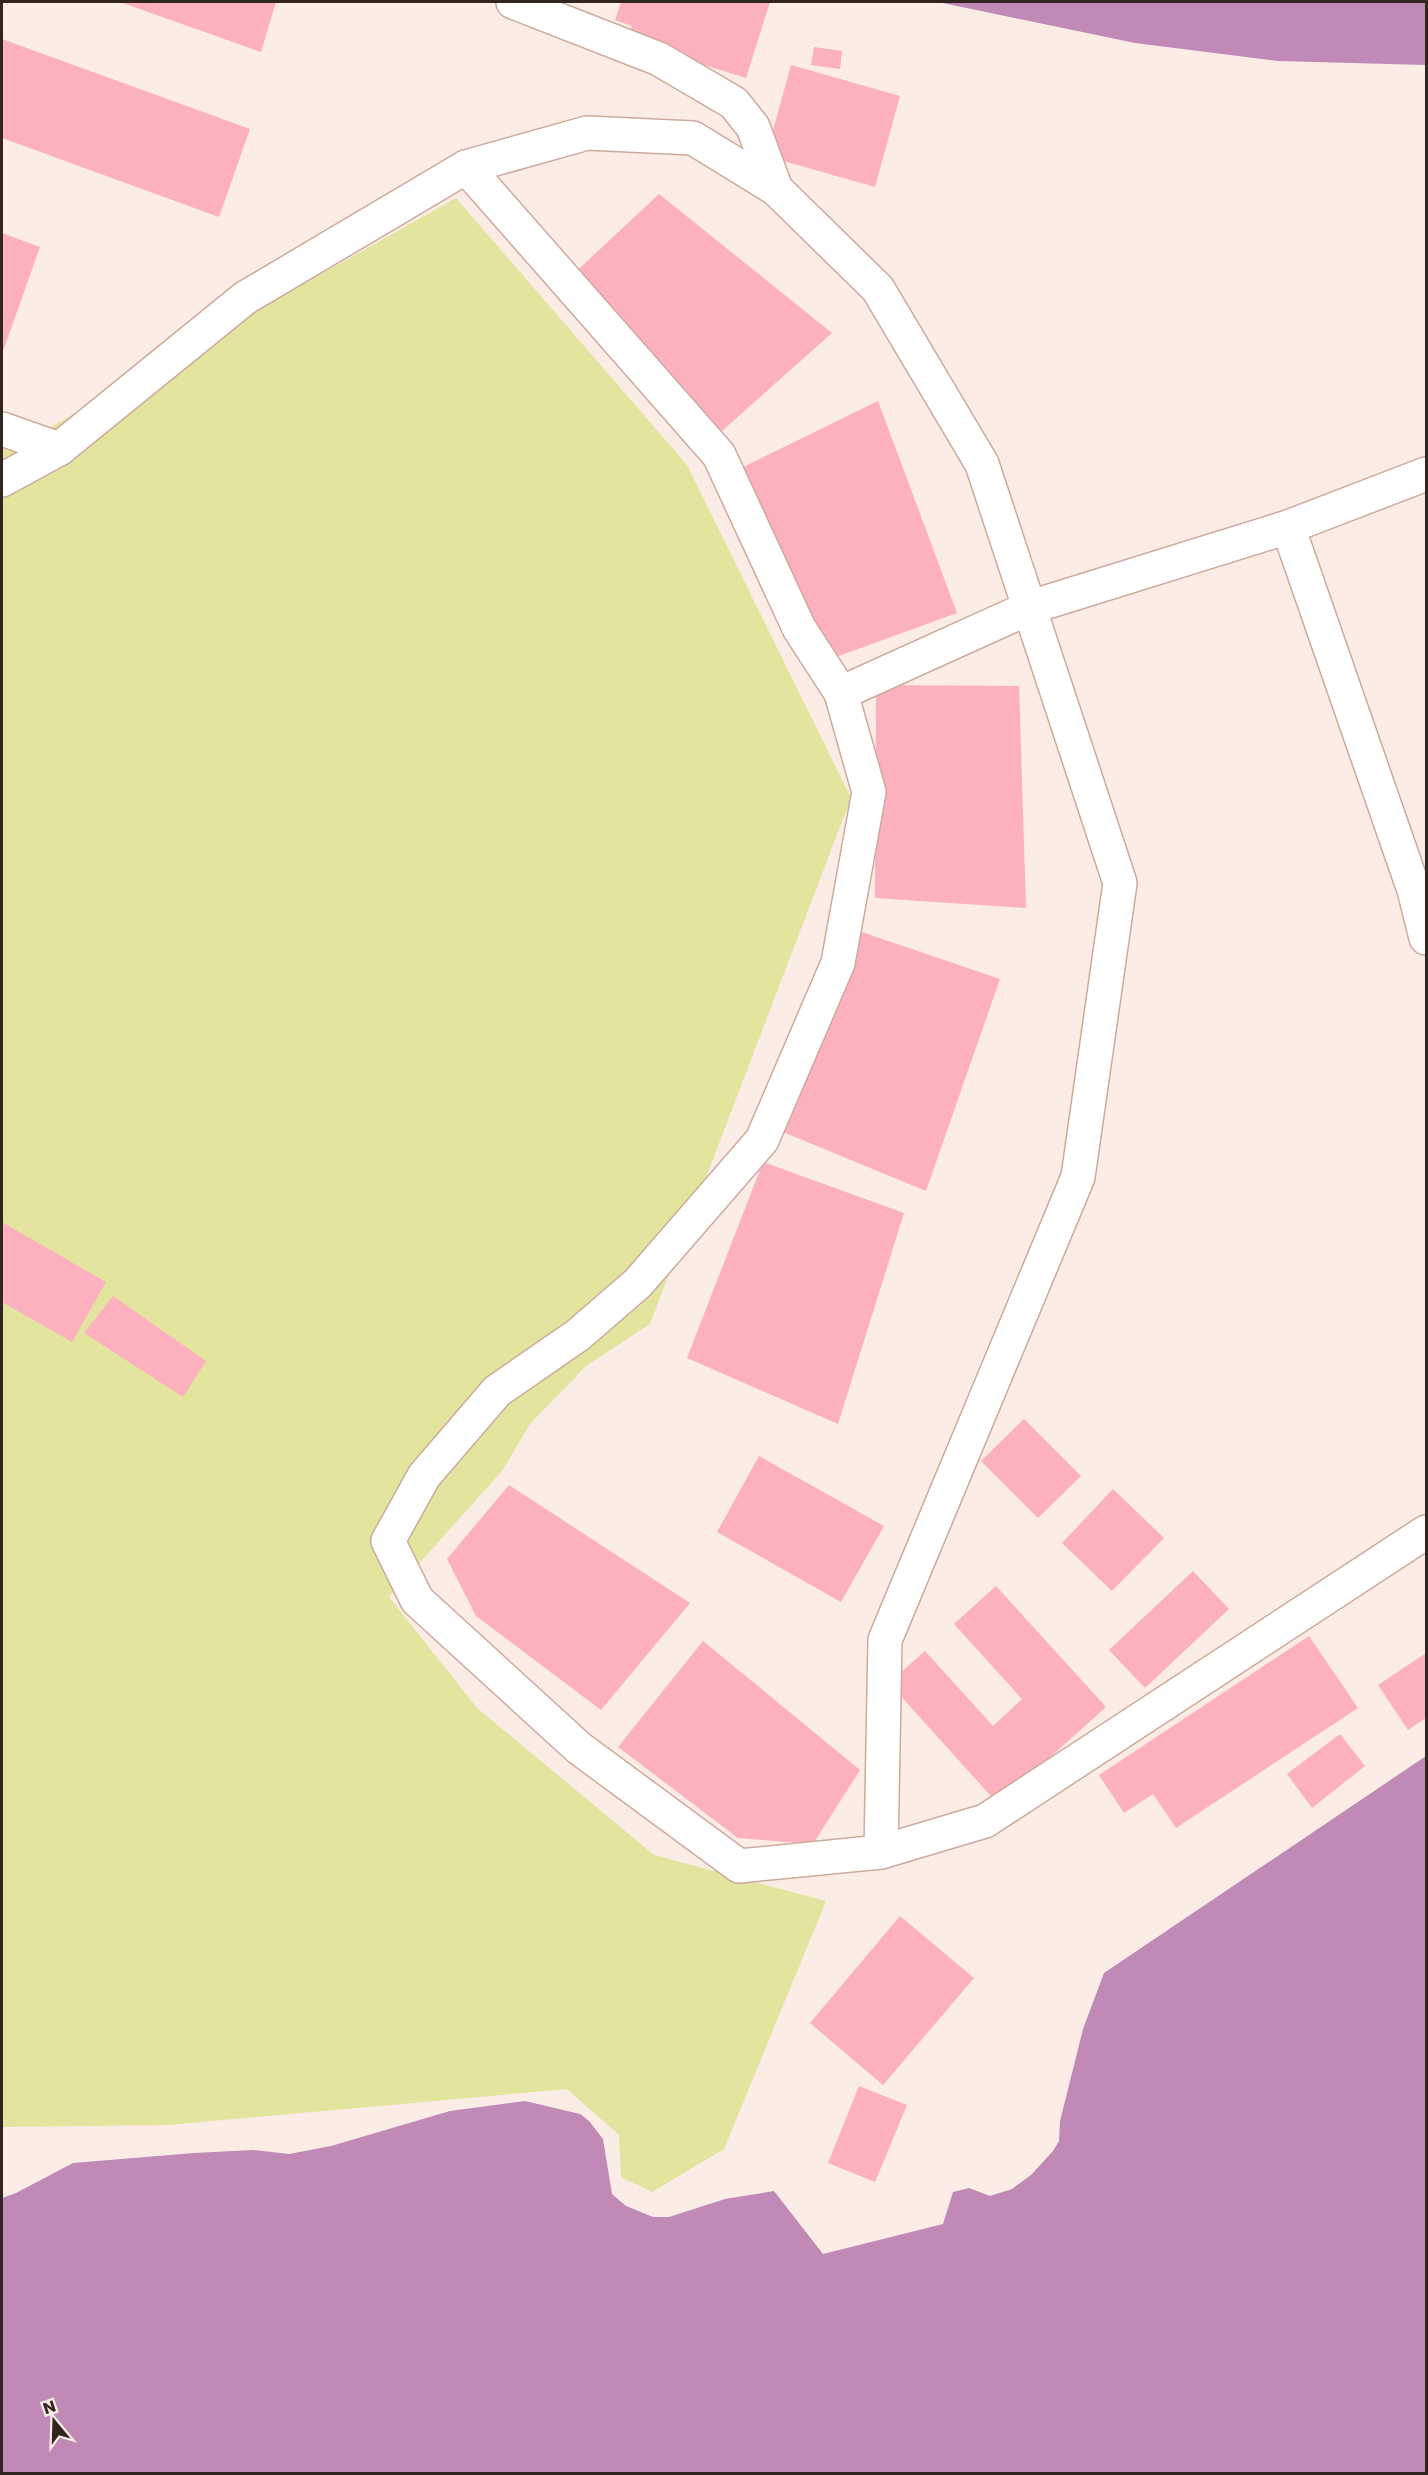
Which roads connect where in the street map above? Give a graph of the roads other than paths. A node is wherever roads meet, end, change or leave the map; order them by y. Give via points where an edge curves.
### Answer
1 (513, 2) edge
2 (466, 166) junction
3 (776, 189) junction
4 (2, 429) edge
5 (59, 449) junction
6 (1426, 474) edge
7 (2, 480) edge
8 (1288, 527) junction
9 (1030, 607) junction
10 (841, 693) junction
11 (1426, 938) edge
12 (1426, 1532) edge
13 (881, 1851) junction

1 - 3 lane via 659,58 734,103 753,127
2 - 3 lane via 587,133 693,138
2 - 5 lane via 245,298
2 - 10 lane via 719,454 800,628
3 - 9 lane via 878,289 982,464
4 - 5 lane
5 - 7 lane
6 - 8 lane
8 - 9 lane
8 - 11 lane via 1414,890
9 - 10 lane
9 - 13 lane via 1120,883 1078,1177 885,1640
10 - 13 lane via 869,792 838,963 762,1140 638,1283 578,1335 497,1391 424,1476 388,1541 417,1600 579,1748 739,1866
12 - 13 lane via 985,1821

